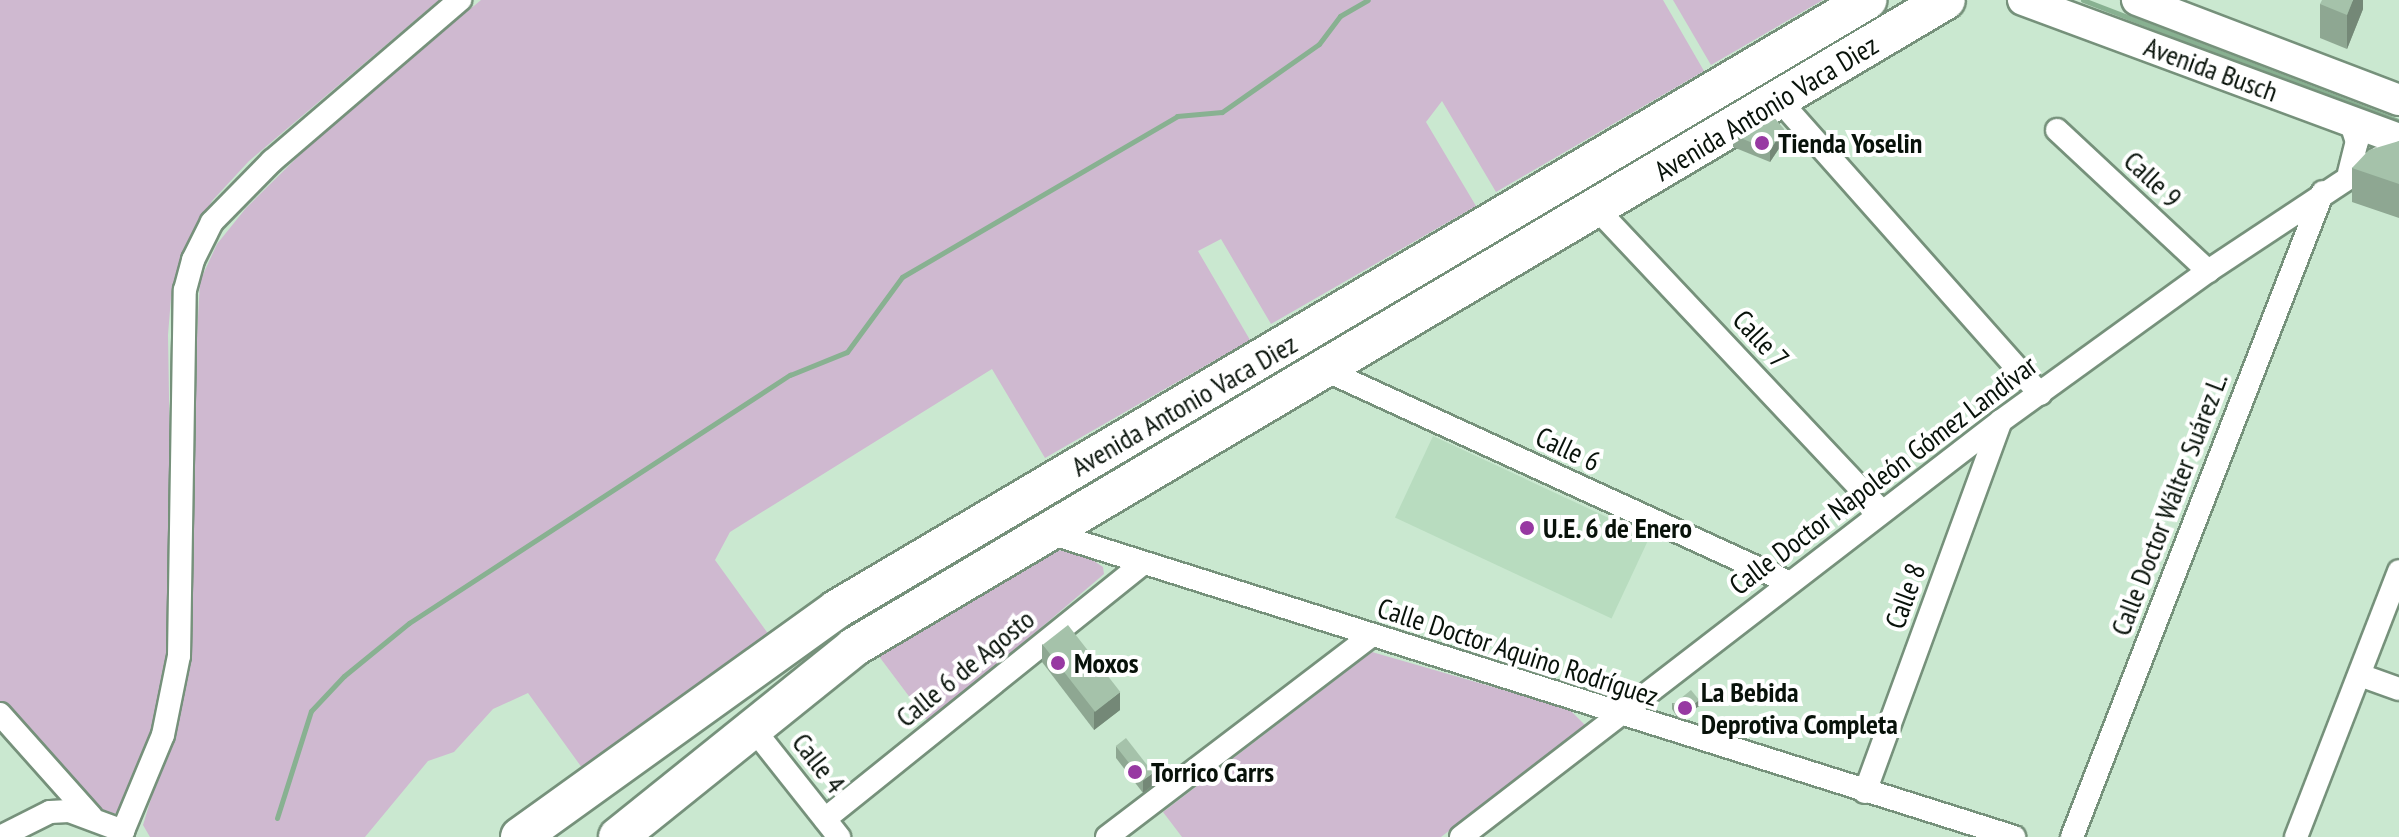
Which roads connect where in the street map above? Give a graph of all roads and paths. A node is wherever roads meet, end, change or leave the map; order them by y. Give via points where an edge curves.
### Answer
1 (460, 0) edge
2 (1867, 0) edge
3 (1946, 0) edge
4 (2023, 0) edge
5 (2137, 0) edge
6 (2399, 100) edge
7 (1780, 101) junction
8 (1670, 120) junction
9 (2350, 121) junction
10 (2057, 130) dead end
11 (2399, 139) edge
12 (2399, 150) edge
13 (2349, 173) junction
14 (2323, 192) junction
15 (1596, 208) junction
16 (2208, 271) junction
17 (1323, 369) junction
18 (2040, 394) junction
19 (2001, 421) junction
20 (1882, 512) junction
21 (1050, 533) junction
22 (1143, 563) junction
23 (2399, 571) edge
24 (1788, 582) junction
25 (1371, 636) junction
26 (2360, 675) junction
27 (2399, 689) edge
28 (0, 714) edge
29 (1616, 715) junction
30 (751, 726) junction
31 (1865, 792) junction
32 (91, 816) junction
33 (825, 819) junction
34 (127, 834) edge
35 (0, 837) edge
36 (520, 837) edge
37 (618, 837) edge
38 (839, 837) edge
39 (1107, 837) edge
40 (1461, 837) edge
41 (2014, 837) edge
42 (2072, 837) edge
43 (2296, 837) edge

1 - 34 street via 272,161 212,222 193,260 185,290 179,656 163,735
2 - 8 highway, Avenida Antonio Vaca Diez
3 - 7 highway, Avenida Antonio Vaca Diez
4 - 9 main road, Avenida Busch
5 - 6 main road, Avenida Busch
7 - 15 highway, Avenida Antonio Vaca Diez
7 - 18 street
8 - 15 highway via 1659,137 1586,181 1584,192
8 - 36 highway, Avenida Antonio Vaca Diez via 837,609
9 - 11 main road, Avenida Busch
9 - 13 street via 2357,153
10 - 16 street, Calle 9
12 - 13 street, Calle Doctor Napoleón Gómez Landívar
13 - 14 street, Calle Doctor Napoleón Gómez Landívar
14 - 16 street, Calle Doctor Napoleón Gómez Landívar
14 - 42 street, Calle Doctor Wálter Suárez L.
15 - 17 highway, Avenida Antonio Vaca Diez
15 - 20 street, Calle 7
16 - 18 street, Calle Doctor Napoleón Gómez Landívar
17 - 21 highway, Avenida Antonio Vaca Diez
17 - 24 street, Calle 6
18 - 19 street, Calle Doctor Napoleón Gómez Landívar
19 - 20 street, Calle Doctor Napoleón Gómez Landívar
19 - 31 street, Calle 8
20 - 24 street, Calle Doctor Napoleón Gómez Landívar
21 - 22 street, Calle Doctor Aquino Rodríguez
21 - 30 highway, Avenida Antonio Vaca Diez via 854,647
22 - 25 street, Calle Doctor Aquino Rodríguez
22 - 33 street, Calle 6 de Agosto
23 - 26 street
24 - 29 street, Calle Doctor Napoleón Gómez Landívar
25 - 29 street, Calle Doctor Aquino Rodríguez
25 - 39 street
26 - 27 street
26 - 43 street
28 - 32 street
29 - 31 street, Calle Doctor Aquino Rodríguez
29 - 40 street, Calle Doctor Napoleón Gómez Landívar
30 - 33 street, Calle 4
30 - 37 highway, Avenida Antonio Vaca Diez
31 - 41 street, Calle Doctor Aquino Rodríguez
32 - 34 street
32 - 35 street via 50,812
33 - 38 street, Calle 4

